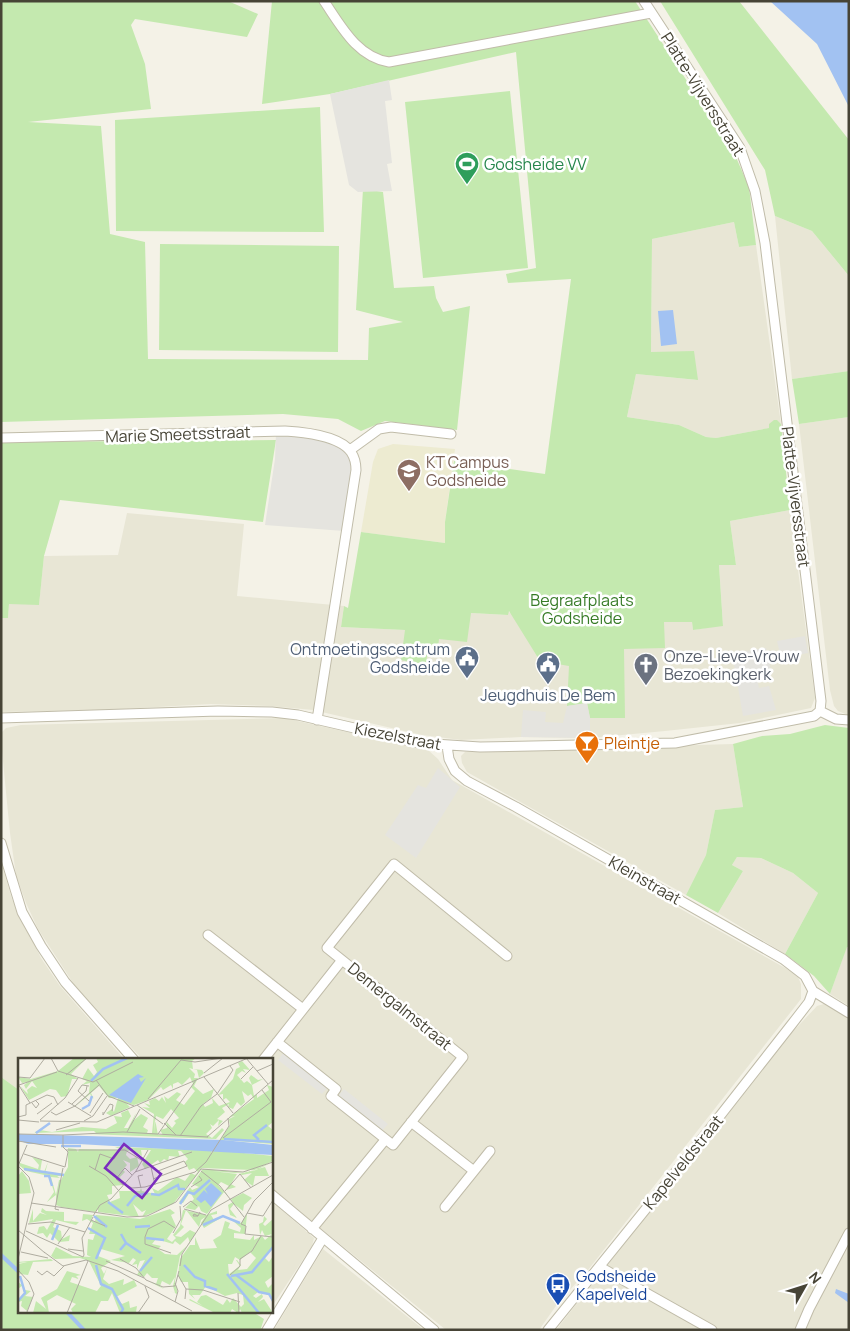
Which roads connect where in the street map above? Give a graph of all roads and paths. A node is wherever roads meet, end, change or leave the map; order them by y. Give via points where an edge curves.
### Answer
1 (324, 1) edge
2 (644, 1) edge
3 (651, 13) junction
4 (451, 434) dead end
5 (1, 438) edge
6 (350, 450) junction
7 (820, 711) junction
8 (1, 718) edge
9 (317, 720) junction
10 (849, 720) edge
11 (447, 746) junction
12 (1, 843) edge
13 (208, 935) dead end
14 (507, 956) dead end
15 (342, 960) junction
16 (813, 991) junction
17 (303, 1009) junction
18 (849, 1013) edge
19 (277, 1042) junction
20 (132, 1058) edge
21 (265, 1058) edge
22 (411, 1122) junction
23 (385, 1140) junction
24 (490, 1151) dead end
25 (474, 1171) junction
26 (272, 1195) edge
27 (445, 1206) dead end
28 (312, 1229) junction
29 (849, 1233) edge
30 (323, 1238) junction
31 (600, 1267) junction
32 (267, 1330) edge
33 (434, 1330) edge
34 (548, 1330) edge
35 (712, 1330) edge
36 (800, 1330) edge

1 - 3 street via 360,49 378,60 389,62
2 - 3 street, Platte-Vijversstraat
3 - 7 street, Platte-Vijversstraat via 740,148 755,192 766,252
4 - 6 street via 390,427 379,430
5 - 6 street, Marie Smeetsstraat via 285,431 335,440
6 - 9 street via 356,470
7 - 10 street via 836,719
7 - 11 street, Kiezelstraat via 814,716 675,743
8 - 9 street, Kiezelstraat via 218,711 272,712
9 - 11 street, Kiezelstraat via 419,743
11 - 16 street, Kleinstraat via 455,770 467,781 783,959 805,976
12 - 20 street via 22,912 41,946 65,982
13 - 17 street
14 - 15 street, Demergalmstraat via 394,864 327,948
15 - 17 street
15 - 22 street, Demergalmstraat via 463,1057
16 - 18 street, Kleinstraat
16 - 31 street, Kapelveldstraat via 809,1002
17 - 19 street
19 - 21 street
19 - 23 street via 336,1089 331,1096
22 - 23 street, Demergalmstraat via 392,1146
22 - 25 street
23 - 28 street, Demergalmstraat
24 - 25 street
25 - 27 street
26 - 28 street
28 - 30 street
29 - 36 street
30 - 32 street
30 - 33 street
31 - 34 street, Kapelveldstraat
31 - 35 street

